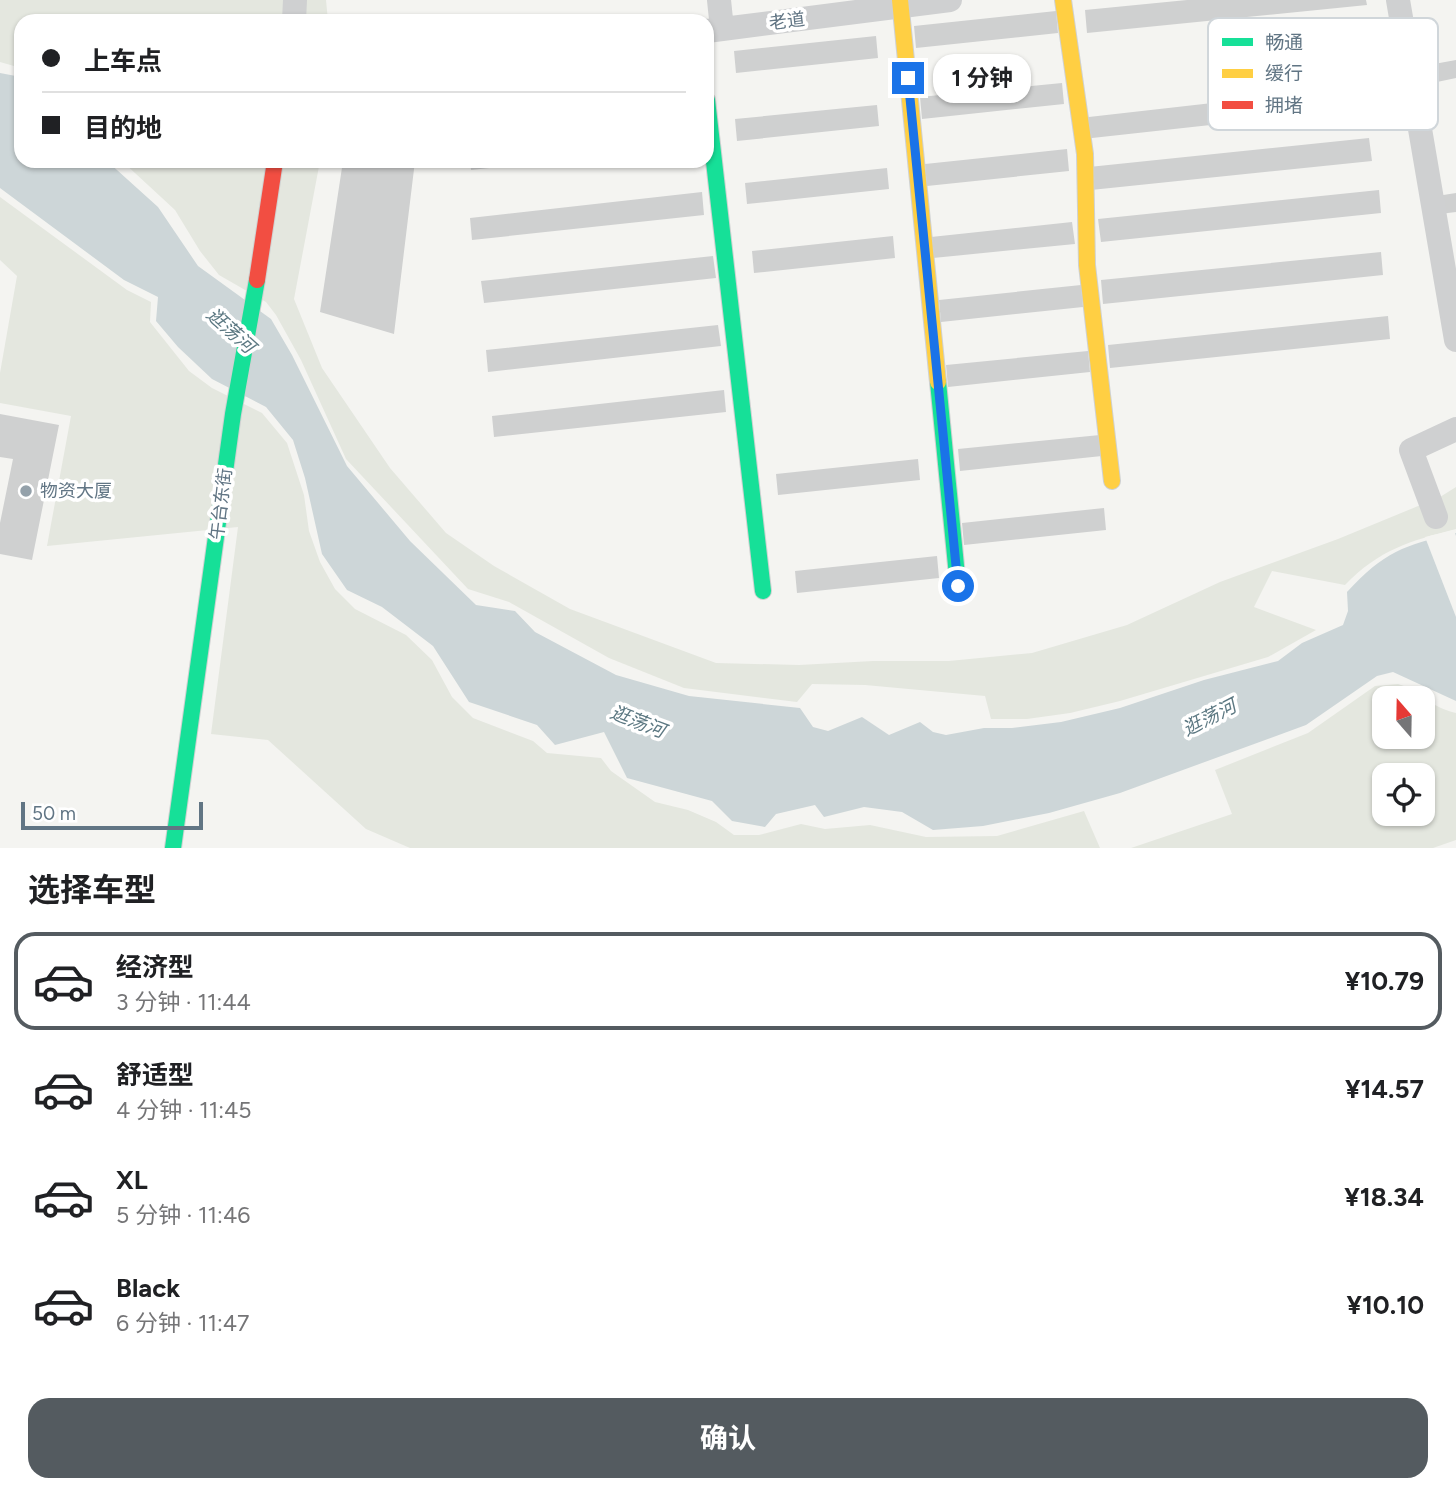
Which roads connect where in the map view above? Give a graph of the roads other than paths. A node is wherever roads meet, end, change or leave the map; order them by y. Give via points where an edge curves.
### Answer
1 (719, 0) edge
2 (950, 0) edge
3 (1063, 0) edge
4 (1398, 0) edge
5 (901, 3) edge
6 (1401, 18) edge
7 (714, 30) edge
8 (1420, 130) edge
9 (714, 161) edge
10 (274, 168) edge
11 (1456, 340) edge
12 (1456, 429) edge
13 (1112, 481) dead end
14 (1436, 517) dead end
15 (958, 586) dead end
16 (763, 591) dead end
17 (173, 848) edge

1 - 7 street
2 - 5 street, 老道
3 - 13 street via 1086,154 1087,265
4 - 6 street
5 - 7 street, 老道
5 - 15 street
8 - 11 street
9 - 16 street
10 - 17 street, 午台东街 via 233,414
12 - 14 street via 1411,450

